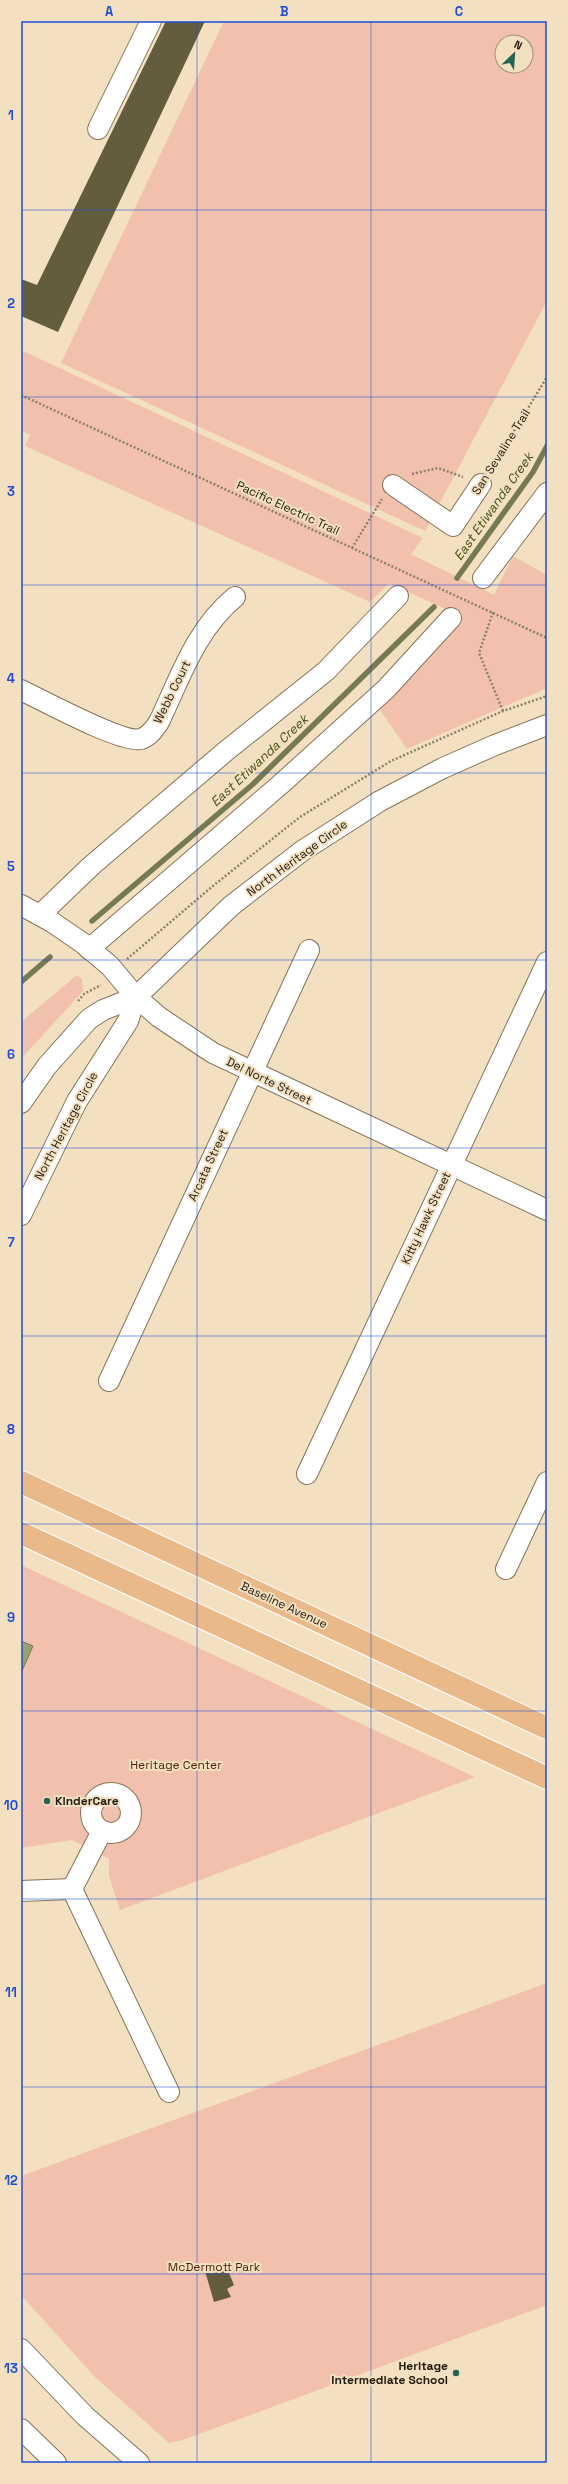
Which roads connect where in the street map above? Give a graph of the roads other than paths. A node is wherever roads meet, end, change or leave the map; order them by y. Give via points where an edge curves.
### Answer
1 (151, 21) edge
2 (98, 129) dead end
3 (481, 484) road end
4 (394, 485) dead end
5 (547, 493) edge
6 (483, 578) dead end
7 (398, 596) dead end
8 (236, 597) dead end
9 (451, 618) dead end
10 (21, 690) edge
11 (547, 725) edge
12 (21, 905) edge
13 (46, 919) junction
14 (87, 946) junction
15 (309, 950) dead end
16 (547, 962) edge
17 (136, 997) junction
18 (251, 1073) junction
19 (21, 1103) edge
20 (451, 1166) junction
21 (547, 1210) edge
22 (21, 1215) edge
23 (109, 1381) dead end
24 (307, 1474) dead end
25 (21, 1482) edge
26 (547, 1482) edge
27 (21, 1533) edge
28 (506, 1569) dead end
29 (547, 1728) edge
30 (547, 1778) edge
31 (102, 1831) dead end
32 (72, 1889) junction
33 (21, 1891) edge
34 (169, 2092) dead end
35 (21, 2349) edge
36 (21, 2428) edge
37 (56, 2463) edge
38 (139, 2463) edge

1 - 2 street
3 - 4 street, San Sevaline Trail via 453,526
5 - 6 street
7 - 13 street via 326,671 226,751 97,861
8 - 10 street, Webb Court via 207,625 159,722 151,733 141,739 117,735
9 - 14 street via 386,689 281,784
11 - 17 street, North Heritage Circle via 443,768 341,825 302,851 231,906
12 - 13 street, Del Norte Street
13 - 14 street, Del Norte Street
14 - 17 street, Del Norte Street via 110,966
15 - 18 street, Arcata Street
16 - 20 street, Kitty Hawk Street
17 - 18 street, Del Norte Street via 194,1042
17 - 19 street, North Heritage Circle via 103,1010 89,1019 47,1066
17 - 22 street, North Heritage Circle via 128,1021 77,1102
18 - 20 street, Del Norte Street
18 - 23 street, Arcata Street
20 - 21 street, Del Norte Street
20 - 24 street, Kitty Hawk Street
25 - 29 main road, Baseline Avenue
26 - 28 street
27 - 30 main road
31 - 32 street
32 - 33 street
32 - 34 street
35 - 38 street via 85,2416
36 - 37 street

